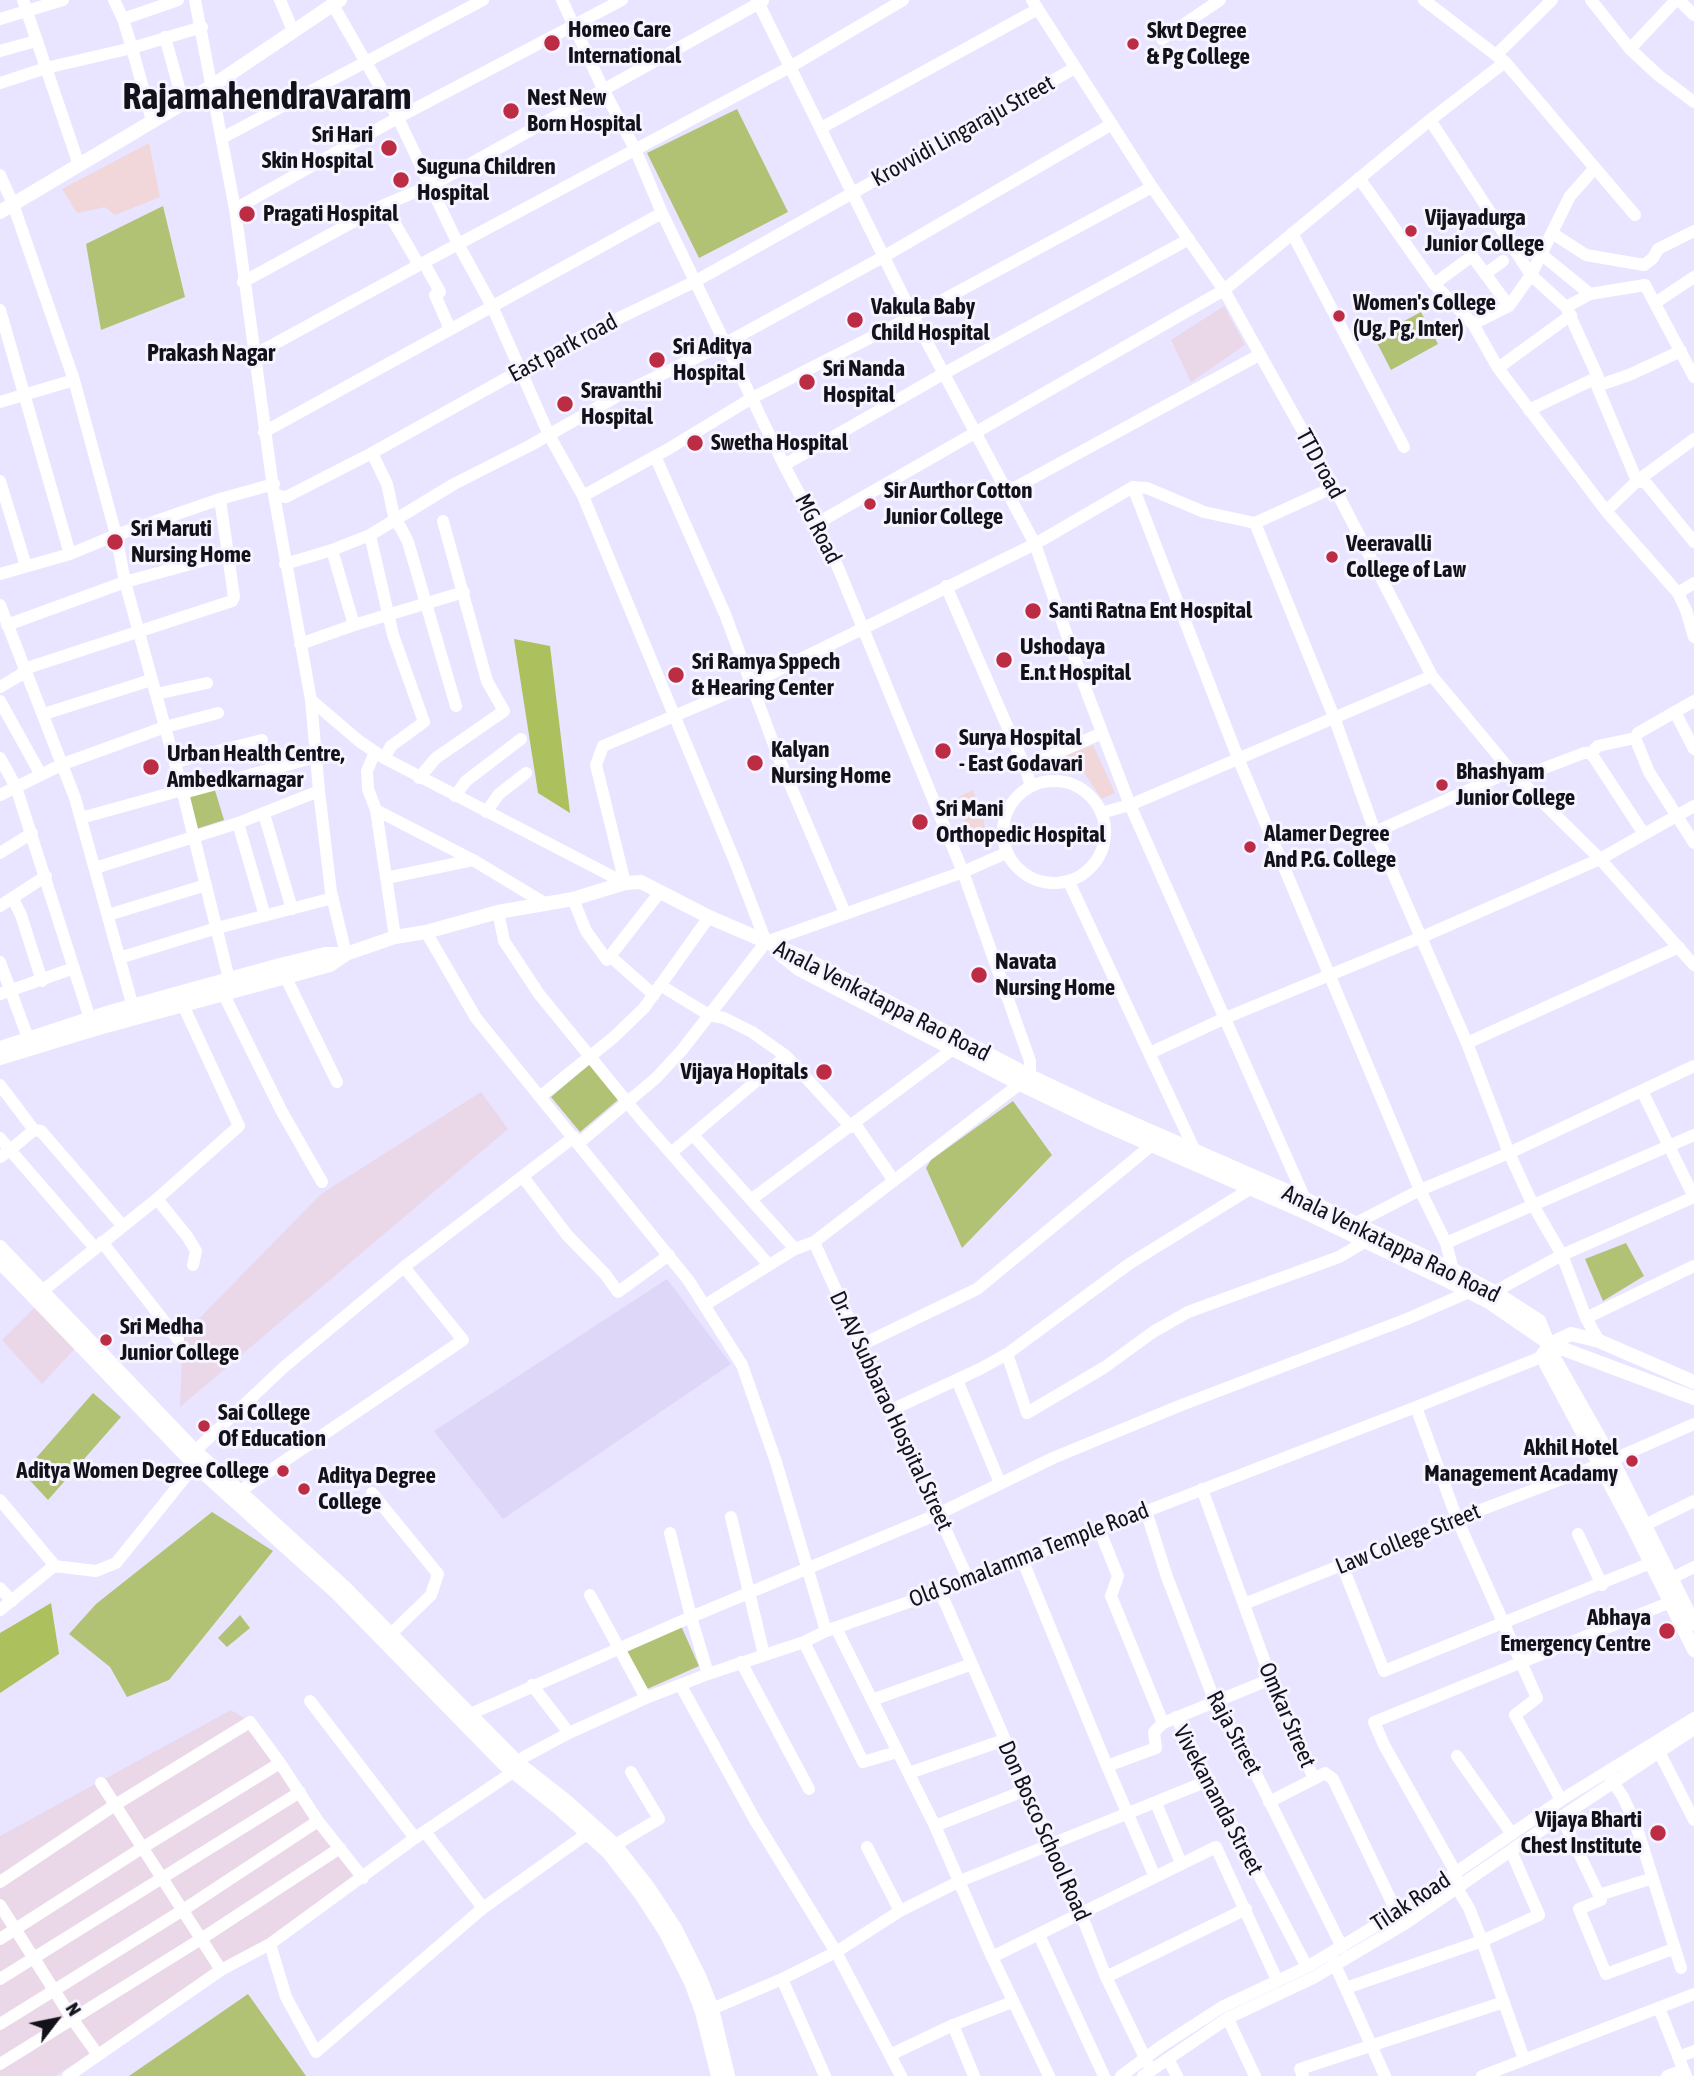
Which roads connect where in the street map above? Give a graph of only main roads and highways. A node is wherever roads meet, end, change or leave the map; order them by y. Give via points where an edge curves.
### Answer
1 (337, 2) edge
2 (7, 208) edge
3 (766, 942) junction
4 (346, 954) junction
5 (0, 1048) edge
6 (0, 1058) edge
7 (1025, 1080) junction
8 (1158, 1140) junction
9 (1303, 1204) junction
10 (0, 1247) edge
11 (0, 1262) edge
12 (37, 1295) junction
13 (1550, 1345) junction
14 (1694, 1382) edge
15 (1694, 1398) edge
16 (195, 1458) junction
17 (1606, 1462) junction
18 (1657, 1561) junction
19 (1676, 1600) junction
20 (1694, 1624) edge
21 (1694, 1650) edge
22 (516, 1768) junction
23 (718, 2076) edge
24 (729, 2076) edge

1 - 2 main road via 212,86
3 - 4 main road via 642,882 395,937
3 - 7 main road, Anala Venkatappa Rao Road via 837,975
3 - 7 main road, Anala Venkatappa Rao Road via 799,969 953,1049
4 - 5 main road via 325,954 229,979
4 - 6 main road via 330,965
7 - 8 main road, Anala Venkatappa Rao Road via 1102,1110
8 - 9 main road, Anala Venkatappa Rao Road via 1195,1151
8 - 9 main road, Anala Venkatappa Rao Road via 1250,1189
9 - 13 main road, Anala Venkatappa Rao Road via 1489,1302
9 - 13 main road, Anala Venkatappa Rao Road via 1356,1223 1494,1292 1539,1321
10 - 12 main road
11 - 12 main road
12 - 16 main road
13 - 14 main road via 1571,1334
13 - 15 main road, Anala Venkatappa Rao Road
13 - 17 main road
16 - 22 main road via 338,1594 461,1722
16 - 22 main road via 307,1551
17 - 18 main road
17 - 18 main road via 1645,1525
18 - 19 main road
18 - 19 main road via 1672,1578
19 - 20 main road
19 - 21 main road
22 - 23 main road via 608,1852 640,1893 691,1982
22 - 24 main road via 566,1801 615,1845 648,1887 700,1978

